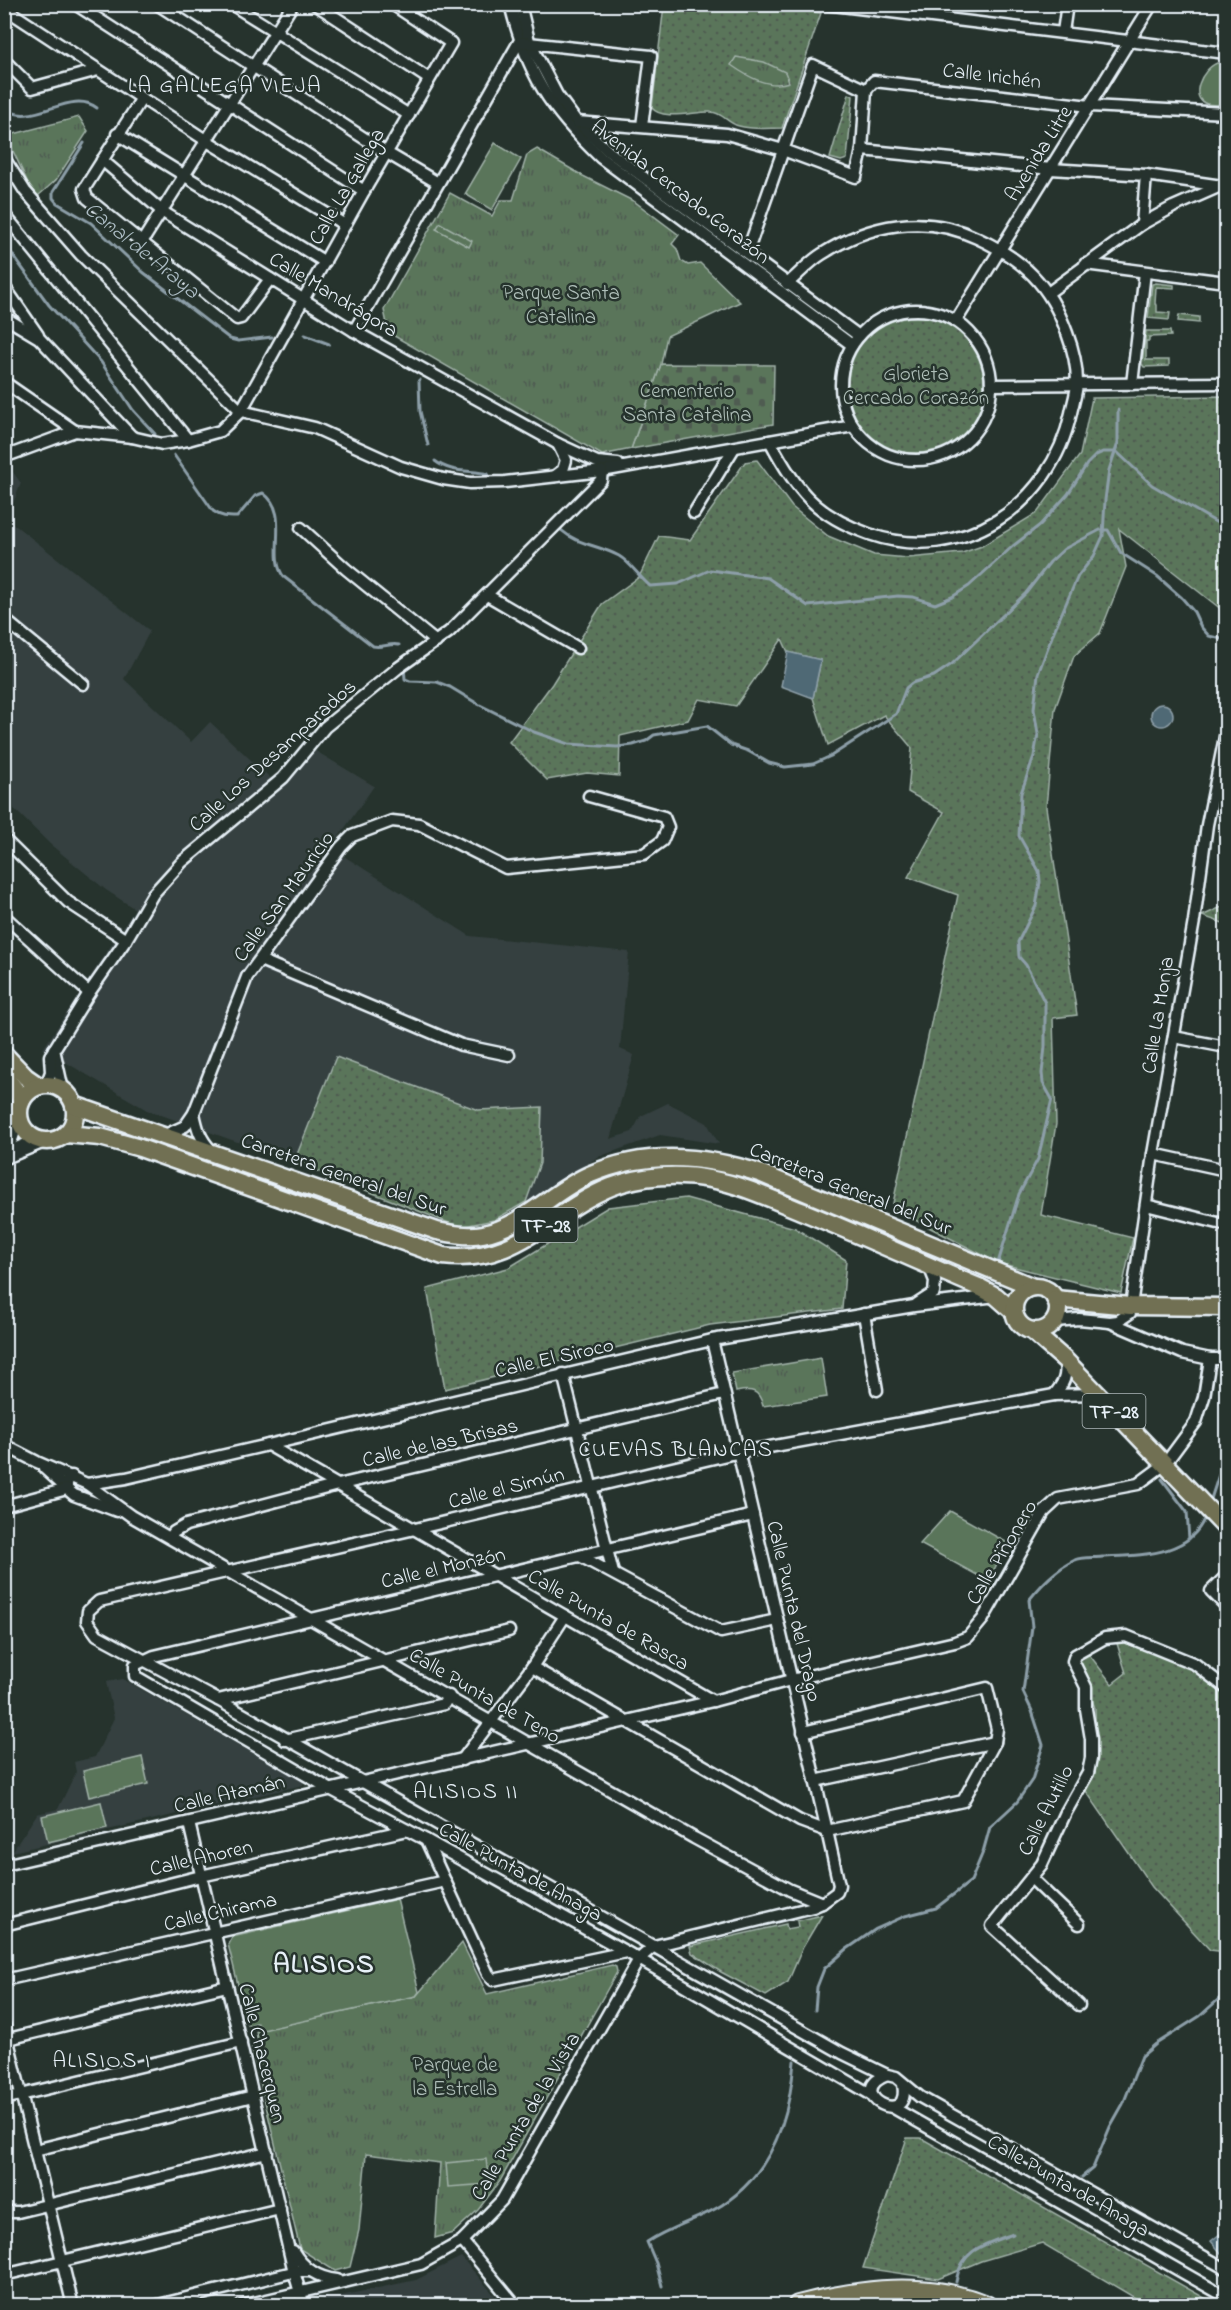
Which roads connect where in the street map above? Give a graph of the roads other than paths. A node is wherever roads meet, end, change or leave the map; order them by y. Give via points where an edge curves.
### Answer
1 (75, 4) edge
2 (157, 4) edge
3 (231, 4) edge
4 (293, 4) edge
5 (315, 4) edge
6 (392, 4) edge
7 (510, 4) edge
8 (520, 4) edge
9 (825, 4) edge
10 (1067, 4) edge
11 (1152, 4) edge
12 (877, 7) edge
13 (4, 8) edge
14 (1063, 32) junction
15 (275, 33) junction
16 (1130, 40) junction
17 (524, 41) junction
18 (1227, 53) edge
19 (4, 60) edge
20 (252, 67) junction
21 (98, 70) junction
22 (429, 79) junction
23 (866, 90) junction
24 (142, 98) junction
25 (229, 105) junction
26 (1090, 106) junction
27 (1227, 113) edge
28 (409, 115) junction
29 (577, 122) junction
30 (642, 126) junction
31 (117, 134) junction
32 (207, 141) junction
33 (783, 150) junction
34 (862, 150) junction
35 (387, 153) junction
36 (4, 158) edge
37 (102, 160) junction
38 (1051, 169) junction
39 (185, 175) junction
40 (1146, 175) junction
41 (438, 183) junction
42 (1224, 185) edge
43 (364, 191) junction
44 (163, 212) junction
45 (4, 214) edge
46 (1142, 224) junction
47 (345, 225) junction
48 (142, 242) junction
49 (1001, 249) junction
50 (747, 253) junction
51 (325, 262) junction
52 (1085, 264) junction
53 (1145, 272) junction
54 (270, 279) junction
55 (1227, 282) edge
56 (788, 284) junction
57 (4, 286) edge
58 (1048, 293) junction
59 (305, 299) junction
60 (4, 317) edge
61 (956, 321) junction
62 (354, 331) junction
63 (39, 338) junction
64 (855, 340) junction
65 (4, 382) edge
66 (1227, 383) edge
67 (991, 384) junction
68 (1077, 384) junction
69 (1132, 384) junction
70 (241, 411) junction
71 (853, 426) junction
72 (75, 431) junction
73 (132, 437) junction
74 (188, 440) junction
75 (770, 441) junction
76 (558, 444) junction
77 (734, 448) junction
78 (4, 458) edge
79 (631, 466) junction
80 (596, 471) junction
81 (555, 476) junction
82 (694, 513) dead end
83 (301, 528) dead end
84 (487, 595) junction
85 (4, 619) edge
86 (436, 642) junction
87 (578, 648) dead end
88 (82, 684) dead end
89 (1227, 732) edge
90 (589, 796) dead end
91 (4, 839) edge
92 (4, 916) edge
93 (126, 940) junction
94 (260, 960) junction
95 (88, 993) junction
96 (1174, 1037) junction
97 (1227, 1047) edge
98 (54, 1049) junction
99 (4, 1054) edge
100 (509, 1055) dead end
101 (4, 1075) edge
102 (43, 1085) junction
103 (63, 1090) junction
104 (74, 1105) junction
105 (20, 1107) junction
106 (194, 1113) junction
107 (66, 1134) junction
108 (165, 1135) junction
109 (40, 1141) junction
110 (4, 1144) edge
111 (216, 1154) junction
112 (1153, 1154) junction
113 (4, 1156) edge
114 (1227, 1170) edge
115 (1146, 1205) junction
116 (1227, 1225) edge
117 (929, 1266) junction
118 (1033, 1287) junction
119 (996, 1296) junction
120 (1055, 1299) junction
121 (914, 1306) junction
122 (1130, 1306) junction
123 (1227, 1307) edge
124 (1013, 1311) junction
125 (864, 1314) junction
126 (1054, 1321) junction
127 (1110, 1322) junction
128 (1032, 1332) junction
129 (712, 1340) junction
130 (1210, 1359) junction
131 (1227, 1359) edge
132 (1065, 1360) junction
133 (563, 1374) junction
134 (877, 1390) dead end
135 (724, 1394) junction
136 (1097, 1394) junction
137 (1054, 1395) junction
138 (577, 1430) junction
139 (4, 1444) edge
140 (268, 1445) junction
141 (738, 1452) junction
142 (37, 1462) junction
143 (1166, 1464) junction
144 (48, 1472) junction
145 (72, 1476) junction
146 (126, 1478) junction
147 (87, 1484) junction
148 (338, 1485) junction
149 (591, 1486) junction
150 (67, 1489) junction
151 (47, 1495) junction
152 (105, 1497) junction
153 (81, 1498) junction
154 (4, 1506) edge
155 (753, 1515) junction
156 (132, 1516) junction
157 (1227, 1528) edge
158 (415, 1529) junction
159 (170, 1538) junction
160 (607, 1550) junction
161 (580, 1556) junction
162 (230, 1572) junction
163 (612, 1573) junction
164 (493, 1575) junction
165 (1227, 1576) edge
166 (1227, 1606) edge
167 (565, 1616) junction
168 (311, 1618) junction
169 (777, 1620) junction
170 (87, 1621) joint
171 (509, 1631) dead end
172 (968, 1637) joint
173 (144, 1661) junction
174 (387, 1661) junction
175 (532, 1667) junction
176 (791, 1680) junction
177 (1227, 1688) edge
178 (448, 1696) junction
179 (218, 1700) junction
180 (713, 1701) junction
181 (493, 1721) junction
182 (625, 1721) junction
183 (803, 1732) junction
184 (285, 1740) junction
185 (995, 1742) junction
186 (529, 1743) junction
187 (462, 1760) junction
188 (814, 1781) junction
189 (364, 1782) junction
190 (330, 1789) junction
191 (189, 1823) junction
192 (407, 1830) junction
193 (827, 1831) junction
194 (426, 1840) junction
195 (4, 1865) edge
196 (201, 1876) junction
197 (1031, 1878) junction
198 (445, 1881) junction
199 (789, 1890) junction
200 (822, 1903) junction
201 (789, 1912) junction
202 (1079, 1924) dead end
203 (4, 1925) edge
204 (214, 1932) junction
205 (654, 1946) junction
206 (626, 1952) junction
207 (639, 1959) junction
208 (4, 1980) edge
209 (227, 1986) junction
210 (1078, 2005) dead end
211 (4, 2024) edge
212 (6, 2040) edge
213 (241, 2042) junction
214 (887, 2075) junction
215 (903, 2084) junction
216 (22, 2094) junction
217 (872, 2095) junction
218 (254, 2096) junction
219 (4, 2099) edge
220 (892, 2107) junction
221 (35, 2150) junction
222 (267, 2152) junction
223 (48, 2204) junction
224 (280, 2209) junction
225 (4, 2212) edge
226 (462, 2241) junction
227 (287, 2243) junction
228 (61, 2261) junction
229 (1227, 2269) edge
230 (311, 2271) junction
231 (294, 2272) junction
232 (4, 2275) edge
233 (347, 2281) junction
234 (313, 2289) junction
235 (301, 2291) junction
236 (1227, 2297) edge
237 (72, 2306) edge
238 (154, 2306) edge
239 (241, 2306) edge
240 (304, 2306) edge
241 (516, 2306) edge
242 (798, 2306) edge
243 (986, 2306) edge

1 - 25 street
2 - 20 street
3 - 15 street
4 - 15 street
5 - 22 street
6 - 22 street, Calle La Gallega via 451,43
7 - 17 street, Avenida Cercado Corazón
8 - 17 street, Avenida Cercado Corazón
9 - 12 street
10 - 14 street
11 - 16 street, Avenida Litre
12 - 14 street
13 - 21 street
14 - 16 street
15 - 20 street
15 - 28 street
16 - 18 street
16 - 26 street, Avenida Litre
17 - 29 street, Avenida Cercado Corazón
17 - 30 street via 651,56
17 - 41 street
17 - 64 street, Avenida Cercado Corazón via 534,75 550,102 573,132 601,158
19 - 21 street via 32,88
20 - 25 street
20 - 35 street
21 - 24 street
22 - 28 street, Calle La Gallega
23 - 26 street, Calle Irichén via 874,81
23 - 33 street via 813,65
23 - 34 street
24 - 31 street
24 - 32 street
25 - 32 street
25 - 43 street
26 - 27 street, Calle Irichén
26 - 38 street, Avenida Litre
28 - 35 street, Calle La Gallega
29 - 30 street
29 - 50 street, Avenida Cercado Corazón via 608,151
30 - 33 street via 727,135
31 - 37 street
31 - 39 street
32 - 39 street
32 - 47 street
33 - 34 street via 856,177
33 - 50 street
34 - 38 street
35 - 41 street
35 - 43 street, Calle La Gallega
36 - 70 street via 25,191 81,255
37 - 44 street, Calle Mandrágora
37 - 48 street via 83,193
38 - 40 street
38 - 49 street, Avenida Litre
39 - 44 street
39 - 51 street
40 - 42 street
40 - 46 street
41 - 62 street
42 - 46 street
43 - 47 street, Calle La Gallega
44 - 48 street
44 - 54 street, Calle Mandrágora
45 - 74 street
46 - 52 street
47 - 51 street, Calle La Gallega
48 - 54 street via 237,319
49 - 56 street via 944,225 901,224 853,237 820,255
49 - 58 street via 1029,270
49 - 61 street, Avenida Litre
50 - 56 street, Avenida Cercado Corazón
51 - 59 street, Calle La Gallega
52 - 53 street
52 - 58 street
53 - 55 street
53 - 69 street
54 - 59 street, Calle Mandrágora
56 - 64 street, Avenida Cercado Corazón
57 - 63 street
58 - 68 street via 1074,352
59 - 62 street, Calle Mandrágora
59 - 70 street, Calle La Gallega
60 - 63 street
61 - 64 street via 934,312 908,310 873,323
61 - 67 street via 974,337 987,359
62 - 76 street, Calle Mandrágora
63 - 73 street
64 - 71 street via 843,365 841,387 844,409
65 - 72 street
66 - 69 street
67 - 68 street
67 - 71 street via 987,410 976,430 942,456 921,460 889,455 869,444
68 - 69 street
68 - 75 street via 1068,428 1052,465 1025,499 979,531 933,544 890,541 842,524 804,494
70 - 74 street, Calle La Gallega via 220,431
70 - 81 street via 315,428 401,467 443,479 484,483
71 - 75 street
72 - 73 street, Calle La Gallega
72 - 78 street
73 - 74 street, Calle La Gallega via 162,444
75 - 77 street
76 - 79 street, Calle Mandrágora via 597,462
76 - 80 street, Calle Mandrágora
76 - 81 street via 566,460 563,470
77 - 79 street
77 - 82 street
79 - 80 street
80 - 81 street
80 - 84 street, Calle Los Desamparados via 601,480
83 - 86 street
84 - 86 street, Calle Los Desamparados
84 - 87 street
85 - 88 street
86 - 93 street, Calle Los Desamparados via 325,727 283,778 182,862 153,894
89 - 96 street, Calle La Monja via 1207,825
90 - 94 street, Calle San Mauricio via 664,817 668,827 662,841 644,854 506,868 419,824 392,821 351,836
91 - 93 street via 68,902
92 - 95 street
93 - 95 street, Calle Los Desamparados
94 - 100 street via 461,1045
94 - 106 street, Calle San Mauricio via 247,976
95 - 98 street, Calle Los Desamparados
96 - 97 street
96 - 112 street, Calle La Monja
98 - 102 street, Calle Los Desamparados via 50,1056 51,1072
98 - 103 street
99 - 102 main road via 26,1077
101 - 105 main road via 17,1092
102 - 103 main road
102 - 105 main road via 28,1092
103 - 104 main road
104 - 107 main road via 73,1124
104 - 108 main road, Carretera General del Sur / TF-28
105 - 109 main road via 20,1120 27,1133
105 - 110 main road via 10,1138
106 - 108 street, Calle San Mauricio via 184,1126
106 - 111 street via 199,1133
107 - 109 main road, TF-28 via 53,1141
107 - 117 main road, Carretera General del Sur / TF-28 via 100,1137 140,1148 443,1256 463,1259 513,1247 579,1202 613,1186 678,1176 734,1185
108 - 111 main road, Carretera General del Sur / TF-28
109 - 113 main road
111 - 118 main road, Carretera General del Sur / TF-28 via 437,1231 463,1235 483,1234 511,1224 591,1174 624,1163 697,1157 762,1174
112 - 114 street
112 - 115 street, Calle La Monja
115 - 116 street
115 - 122 street, Calle La Monja
117 - 119 main road, Carretera General del Sur / TF-28
117 - 121 street via 935,1281 934,1293
118 - 120 main road, TF-28 via 1046,1290
118 - 124 main road via 1021,1293
119 - 121 street, Calle El Siroco
119 - 124 main road, Carretera General del Sur / TF-28
120 - 122 main road, TF-28
120 - 126 main road via 1058,1310
121 - 125 street, Calle El Siroco
122 - 123 main road, TF-28
122 - 127 street via 1127,1317
124 - 128 main road, TF-28 via 1017,1322
125 - 129 street, Calle El Siroco
125 - 134 street
126 - 127 street
126 - 128 main road via 1047,1329
127 - 130 street via 1182,1353
128 - 132 main road, TF-28
129 - 133 street, Calle El Siroco
129 - 135 street, Calle Punta del Drago
130 - 131 street
130 - 143 street, Calle Piñonero via 1196,1422
132 - 136 main road, TF-28
132 - 137 street via 1064,1384
133 - 138 street
133 - 140 street, Calle El Siroco
135 - 138 street, Calle de las Brisas
135 - 141 street, Calle Punta del Drago
136 - 137 street, Calle el Simún
136 - 143 main road, TF-28
137 - 141 street, Calle el Simún
138 - 148 street, Calle de las Brisas
138 - 149 street
139 - 142 street, Calle Punta de Teno
140 - 146 street, Calle El Siroco
140 - 148 street, Calle Punta de Rasca
141 - 149 street, Calle el Simún
141 - 155 street, Calle Punta del Drago
142 - 144 street, Calle Punta de Teno
142 - 145 street, Calle Punta de Teno
143 - 157 main road, TF-28
143 - 172 street, Calle Piñonero via 1138,1484 1058,1499 1044,1512 983,1619
144 - 150 street, Calle Punta de Teno
144 - 151 street
145 - 147 street, Calle Punta de Teno
145 - 150 street
146 - 147 street, Calle El Siroco
146 - 152 street, Calle El Siroco
147 - 152 street, Calle Punta de Teno
148 - 158 street, Calle Punta de Rasca
148 - 159 street, Calle de las Brisas via 186,1525
149 - 158 street, Calle el Simún
149 - 160 street
150 - 151 street
150 - 153 street, Calle Punta de Teno
151 - 154 street
152 - 153 street
152 - 156 street, Calle Punta de Teno
153 - 156 street, Calle Punta de Teno
155 - 160 street, Calle el Monzón
155 - 169 street, Calle Punta del Drago
156 - 159 street, Calle Punta de Teno
158 - 162 street, Calle el Simún
158 - 164 street, Calle Punta de Rasca
159 - 162 street, Calle Punta de Teno
160 - 161 street, Calle el Monzón
160 - 163 street
161 - 163 street
161 - 164 street, Calle el Monzón
162 - 168 street, Calle Punta de Teno
162 - 170 street, Calle el Simún via 99,1601 88,1611
163 - 169 street via 721,1632
164 - 167 street, Calle Punta de Rasca
164 - 168 street, Calle el Monzón
165 - 166 street via 1211,1590
167 - 175 street
167 - 180 street, Calle Punta de Rasca
168 - 173 street, Calle el Monzón
168 - 174 street, Calle Punta de Teno
169 - 176 street, Calle Punta del Drago
170 - 173 street, Calle Punta de Anaga via 97,1635
171 - 174 street
172 - 176 street, Calle Atamán
173 - 179 street, Calle Punta de Anaga
173 - 190 street, Calle Punta de Anaga via 135,1665 135,1676
174 - 178 street, Calle Punta de Teno
174 - 179 street
175 - 181 street
175 - 182 street
176 - 180 street, Calle Atamán
176 - 183 street, Calle Punta del Drago
177 - 197 street, Calle Autillo via 1195,1664 1126,1636 1105,1638 1075,1655 1073,1660 1086,1687 1091,1758 1088,1773
178 - 181 street, Calle Punta de Teno
178 - 184 street via 444,1704
179 - 184 street, Calle Punta de Anaga
180 - 182 street, Calle Atamán
181 - 186 street, Calle Punta de Teno
181 - 187 street
182 - 186 street, Calle Atamán
182 - 193 street via 800,1821
183 - 185 street via 987,1688
183 - 188 street, Calle Punta del Drago
184 - 189 street, Calle Punta de Anaga
185 - 188 street
185 - 193 street via 963,1801
186 - 187 street, Calle Atamán
186 - 199 street, Calle Punta de Teno
187 - 189 street, Calle Atamán
188 - 193 street, Calle Punta del Drago
189 - 190 street, Calle Atamán
189 - 205 street, Calle Punta de Anaga
190 - 191 street, Calle Atamán
190 - 192 street, Calle Punta de Anaga
191 - 195 street, Calle Atamán
191 - 196 street, Calle Chacerquen
192 - 194 street, Calle Punta de Anaga
192 - 196 street, Calle Ahoren
193 - 200 street, Calle Punta del Drago via 839,1885 837,1892
194 - 198 street
194 - 206 street, Calle Punta de Anaga
196 - 203 street, Calle Ahoren
196 - 204 street, Calle Chacerquen
197 - 202 street
197 - 210 street, Calle Autillo via 992,1926
198 - 204 street, Calle Chirama
198 - 206 street via 494,1980
199 - 200 street, Calle Punta de Teno
199 - 201 street
200 - 201 street
201 - 205 street
204 - 208 street, Calle Chirama
204 - 209 street, Calle Chacerquen
205 - 207 street, Calle Punta de la Vista
205 - 214 street, Calle Punta de Anaga
206 - 207 street, Calle Punta de Anaga
207 - 217 street, Calle Punta de Anaga
207 - 226 street, Calle Punta de la Vista via 502,2200
209 - 212 street
209 - 213 street, Calle Chacerquen
211 - 212 street
212 - 216 street
213 - 216 street
213 - 218 street, Calle Chacerquen
214 - 215 street via 896,2076
214 - 217 street via 878,2078
215 - 220 street via 901,2101
215 - 229 street, Calle Punta de Anaga
216 - 219 street
216 - 221 street
217 - 220 street via 877,2103
218 - 221 street
218 - 222 street, Calle Chacerquen
220 - 236 street, Calle Punta de Anaga
221 - 223 street
222 - 223 street
222 - 224 street, Calle Chacerquen
223 - 225 street
223 - 228 street
224 - 227 street, Calle Chacerquen
224 - 228 street
226 - 233 street, Calle Punta de la Vista via 420,2264
226 - 241 street
227 - 230 street via 299,2262
227 - 231 street, Calle Chacerquen
228 - 232 street
228 - 237 street
230 - 231 street
230 - 233 street via 321,2278
230 - 234 street via 315,2279
231 - 235 street, Calle Chacerquen
231 - 238 street
233 - 234 street, Calle Punta de la Vista
234 - 235 street, Calle Punta de la Vista
235 - 239 street, Calle Punta de la Vista
235 - 240 street, Calle Chacerquen
242 - 243 highway via 884,2290 951,2296

